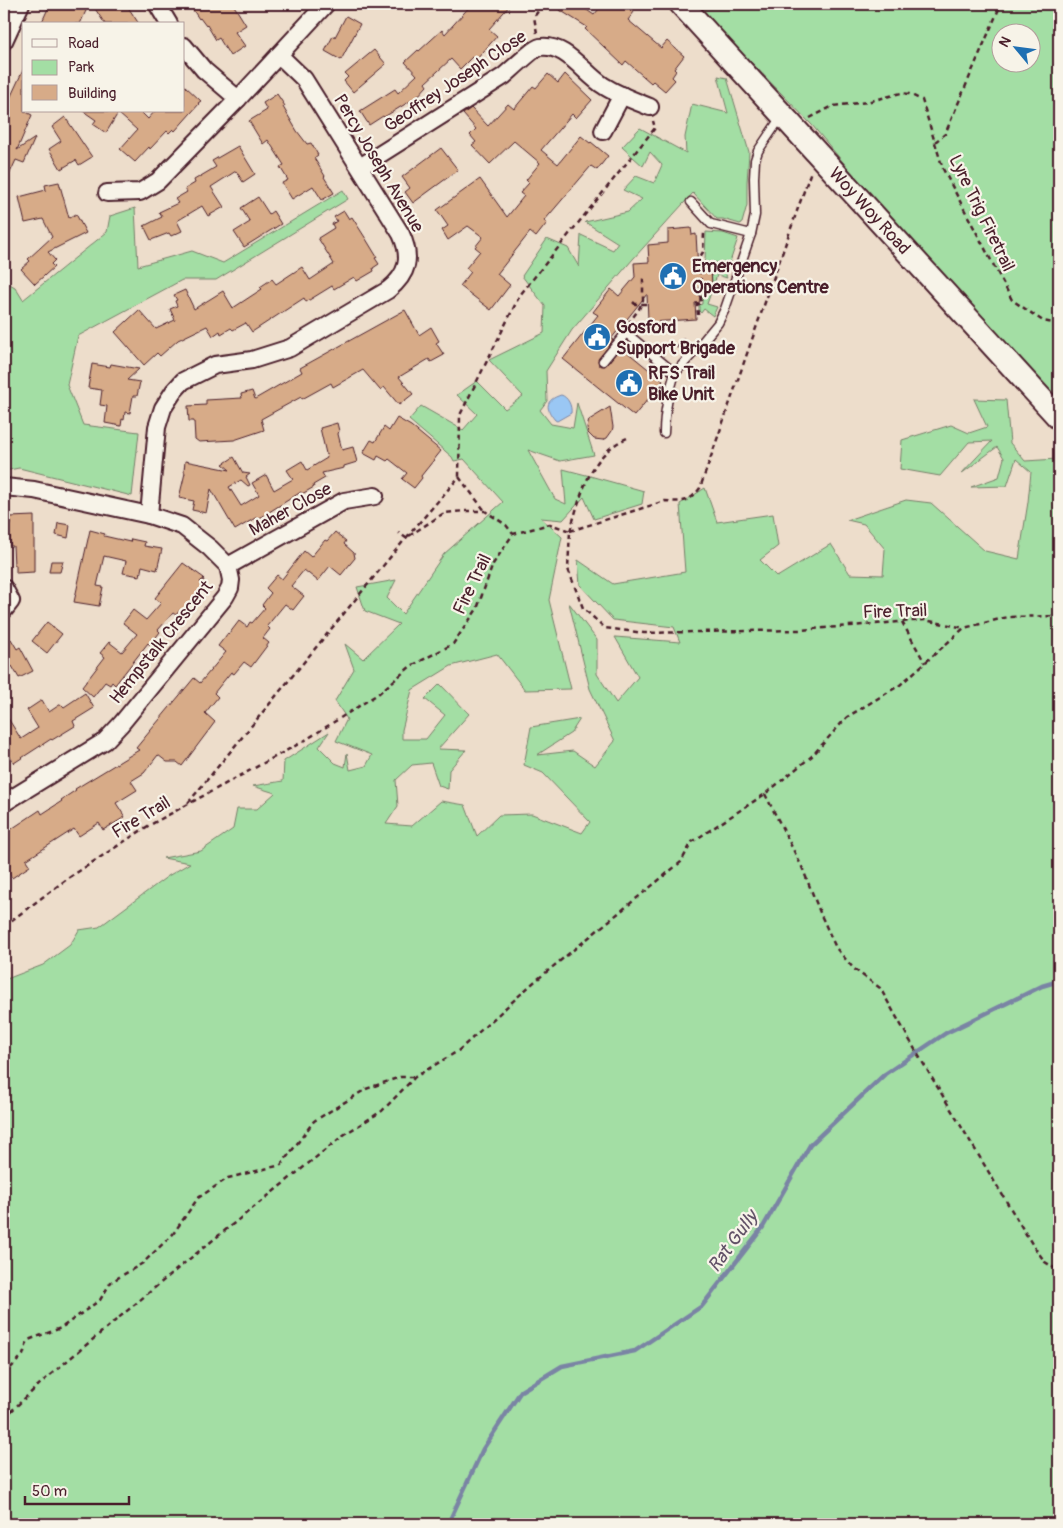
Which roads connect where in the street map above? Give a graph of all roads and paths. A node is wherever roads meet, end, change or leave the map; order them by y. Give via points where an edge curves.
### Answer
1 (21, 4) edge
2 (157, 4) edge
3 (326, 4) edge
4 (543, 4) edge
5 (681, 4) edge
6 (1001, 4) edge
7 (168, 22) edge
8 (4, 41) edge
9 (185, 47) edge
10 (538, 47) junction
11 (279, 55) junction
12 (622, 95) junction
13 (238, 99) junction
14 (650, 107) joint
15 (788, 122) junction
16 (604, 131) dead end
17 (935, 142) junction
18 (820, 157) junction
19 (360, 167) junction
20 (107, 193) dead end
21 (691, 202) dead end
22 (704, 233) dead end
23 (751, 234) junction
24 (731, 264) dead end
25 (699, 266) junction
26 (643, 278) dead end
27 (634, 302) dead end
28 (641, 304) junction
29 (648, 304) dead end
30 (698, 315) dead end
31 (1059, 324) edge
32 (626, 333) junction
33 (684, 339) dead end
34 (671, 355) dead end
35 (603, 361) dead end
36 (675, 373) junction
37 (1059, 418) edge
38 (664, 433) dead end
39 (627, 438) dead end
40 (459, 477) junction
41 (4, 487) edge
42 (375, 496) dead end
43 (485, 511) junction
44 (149, 515) junction
45 (570, 531) junction
46 (399, 533) dead end
47 (513, 534) junction
48 (406, 538) junction
49 (228, 566) junction
50 (4, 588) edge
51 (4, 610) edge
52 (1059, 616) edge
53 (902, 622) junction
54 (964, 628) junction
55 (925, 663) junction
56 (765, 794) junction
57 (4, 803) edge
58 (187, 805) junction
59 (4, 926) edge
60 (415, 1076) junction
61 (1059, 1272) edge
62 (4, 1375) edge
63 (4, 1418) edge

1 - 8 street
2 - 7 street
3 - 11 street
4 - 10 path via 534,17
5 - 15 main road, Woy Woy Road
6 - 17 path via 945,134
9 - 13 street via 204,70
10 - 12 street, Geoffrey Joseph Close via 560,50 600,84
10 - 19 street, Geoffrey Joseph Close via 504,76
11 - 13 street
11 - 19 street, Percy Joseph Avenue via 304,79
12 - 14 street, Geoffrey Joseph Close
12 - 16 street
13 - 20 street via 158,181 140,192
14 - 40 path via 655,128 520,295 460,415
15 - 17 path, Lyre Trig Firetrail via 832,106 909,94 922,100
15 - 18 main road, Woy Woy Road
15 - 23 lane via 758,151 755,160 755,215
17 - 31 path, Lyre Trig Firetrail via 943,169 1012,300 1043,321
18 - 37 main road, Woy Woy Road
18 - 45 path via 809,172 700,488 693,498 665,502
19 - 44 street, Percy Joseph Avenue via 407,246 406,269 388,290 290,348 252,360 215,365 183,381 164,408 157,427
21 - 23 lane via 711,224
22 - 25 path
23 - 36 lane via 718,323
24 - 25 path
25 - 30 path via 701,304 697,304
26 - 28 path
27 - 28 path
28 - 29 path
28 - 32 path via 628,322
32 - 35 lane
32 - 36 lane
33 - 34 path
36 - 38 lane via 666,402
39 - 45 path, Fire Trail via 618,442 596,463 580,496
40 - 43 path
40 - 48 path
41 - 44 street, Hempstalk Crescent via 34,490
42 - 49 street, Maher Close via 344,501
43 - 47 path via 506,525
43 - 48 path via 444,513
44 - 49 street, Hempstalk Crescent via 182,526
45 - 47 path via 550,524
45 - 53 path, Fire Trail via 568,569 583,608 604,628 644,633 800,630
46 - 48 path
47 - 58 path, Fire Trail via 494,564 476,609 454,644 411,666 378,694 304,741
48 - 58 path
49 - 57 street, Hempstalk Crescent via 231,580 225,597 116,730 105,741
50 - 51 street via 11,601
52 - 54 path via 1008,617
53 - 54 path, Fire Trail via 925,620
53 - 55 path
54 - 55 path
55 - 56 path via 900,686 848,717 812,756
56 - 60 path via 692,842 681,862 534,983 458,1051
56 - 61 path via 802,867 836,948 854,969 880,988 1032,1244 1045,1262
58 - 59 path, Fire Trail via 67,878
60 - 62 path via 400,1077 366,1089 314,1121 281,1165 228,1178 198,1198 173,1234 143,1263 111,1282 100,1300 61,1328 28,1340 23,1354
60 - 63 path via 382,1111 345,1134 182,1265 43,1381

